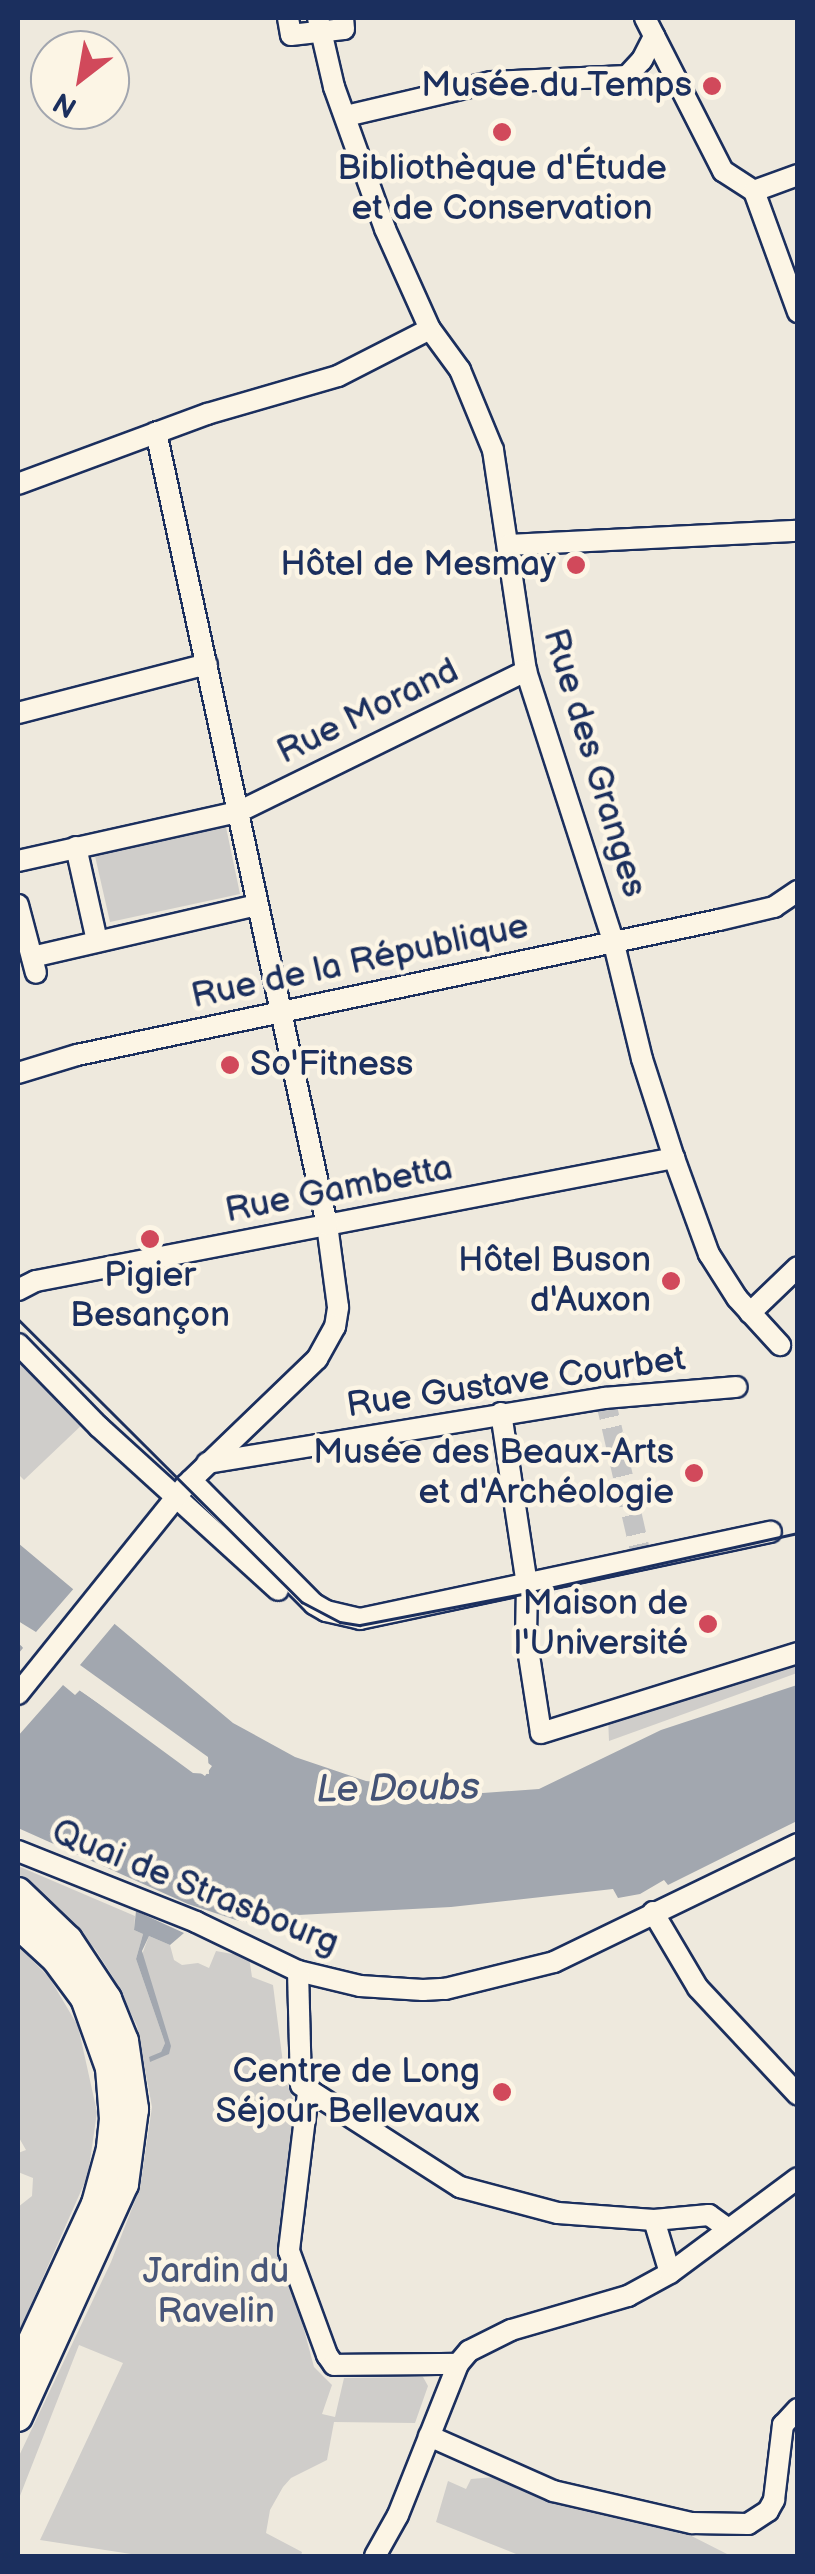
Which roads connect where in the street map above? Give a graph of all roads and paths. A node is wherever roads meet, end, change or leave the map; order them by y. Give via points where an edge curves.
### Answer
1 (288, 18) edge
2 (343, 18) edge
3 (319, 24) edge
4 (650, 27) edge
5 (346, 116) junction
6 (798, 175) edge
7 (754, 192) junction
8 (798, 312) edge
9 (430, 329) junction
10 (156, 432) junction
11 (18, 484) edge
12 (798, 531) edge
13 (508, 544) junction
14 (207, 664) junction
15 (526, 671) junction
16 (18, 712) edge
17 (238, 812) junction
18 (76, 848) junction
19 (18, 861) edge
20 (798, 890) edge
21 (18, 905) edge
22 (258, 905) junction
23 (613, 940) junction
24 (97, 941) junction
25 (280, 1014) junction
26 (18, 1073) edge
27 (674, 1158) junction
28 (327, 1226) junction
29 (798, 1267) edge
30 (18, 1290) edge
31 (750, 1313) junction
32 (18, 1344) edge
33 (780, 1345) dead end
34 (736, 1386) dead end
35 (262, 1412) junction
36 (501, 1413) junction
37 (245, 1455) junction
38 (206, 1464) junction
39 (184, 1488) junction
40 (771, 1532) dead end
41 (527, 1585) junction
42 (278, 1590) dead end
43 (798, 1654) edge
44 (18, 1694) edge
45 (798, 1844) edge
46 (18, 1851) edge
47 (18, 1892) edge
48 (653, 1912) junction
49 (18, 1924) edge
50 (298, 1971) junction
51 (308, 2093) junction
52 (798, 2096) edge
53 (798, 2178) edge
54 (654, 2220) junction
55 (728, 2229) junction
56 (670, 2273) junction
57 (458, 2364) junction
58 (18, 2372) edge
59 (798, 2410) edge
60 (18, 2418) edge
61 (430, 2436) junction
62 (374, 2556) edge

1 - 3 street via 291,36
2 - 3 street via 344,29
3 - 5 street, Rue des Granges
4 - 5 street via 636,68 614,80 492,82
4 - 7 street via 724,171
5 - 9 street, Rue des Granges via 385,229
6 - 7 street
7 - 8 street
9 - 10 street via 338,376
9 - 13 street, Rue des Granges via 460,370 488,436
10 - 11 street
10 - 14 street
12 - 13 street
13 - 15 street, Rue des Granges
14 - 16 street
14 - 17 street
15 - 17 street, Rue Morand
15 - 23 street, Rue des Granges
17 - 18 street, Rue Morand
17 - 22 street
18 - 19 street, Rue Morand
18 - 24 street
20 - 23 street, Rue de la République via 774,907
21 - 24 street via 34,965
22 - 24 street
22 - 25 street
23 - 25 street, Rue de la République
23 - 27 street, Rue des Granges
25 - 26 street, Rue de la République
25 - 28 street
27 - 28 street, Rue Gambetta
27 - 31 street, Rue des Granges via 709,1254
28 - 30 street, Rue Gambetta via 36,1281
28 - 35 street via 337,1279 335,1327 318,1359
29 - 31 street
31 - 33 street, Rue des Granges
32 - 39 street via 100,1427
34 - 36 street, Rue Gustave Courbet
35 - 37 street
35 - 38 street
36 - 37 street, Rue Gustave Courbet
36 - 41 street
37 - 38 street, Rue Gustave Courbet
38 - 39 street
39 - 41 street via 326,1612 360,1619
39 - 42 street
39 - 44 street
40 - 41 street
41 - 43 street via 526,1636 541,1732
45 - 48 street, Quai de Strasbourg
46 - 50 street, Quai de Strasbourg
47 - 60 main road via 68,1940 108,1999 124,2042 134,2109 124,2184
48 - 50 street, Quai de Strasbourg via 554,1962 445,1990 360,1986
48 - 52 street via 672,1959
49 - 58 main road via 56,1959 84,1998 110,2068 114,2108 96,2204
50 - 51 street via 301,2085
51 - 54 street via 472,2193 558,2213
51 - 57 street via 289,2251 334,2365
53 - 55 street
54 - 55 street via 709,2216
54 - 56 street
55 - 56 street
56 - 57 street via 628,2296 484,2340
57 - 61 street
59 - 61 street via 782,2424 774,2500 748,2524 692,2524 553,2491
61 - 62 street

